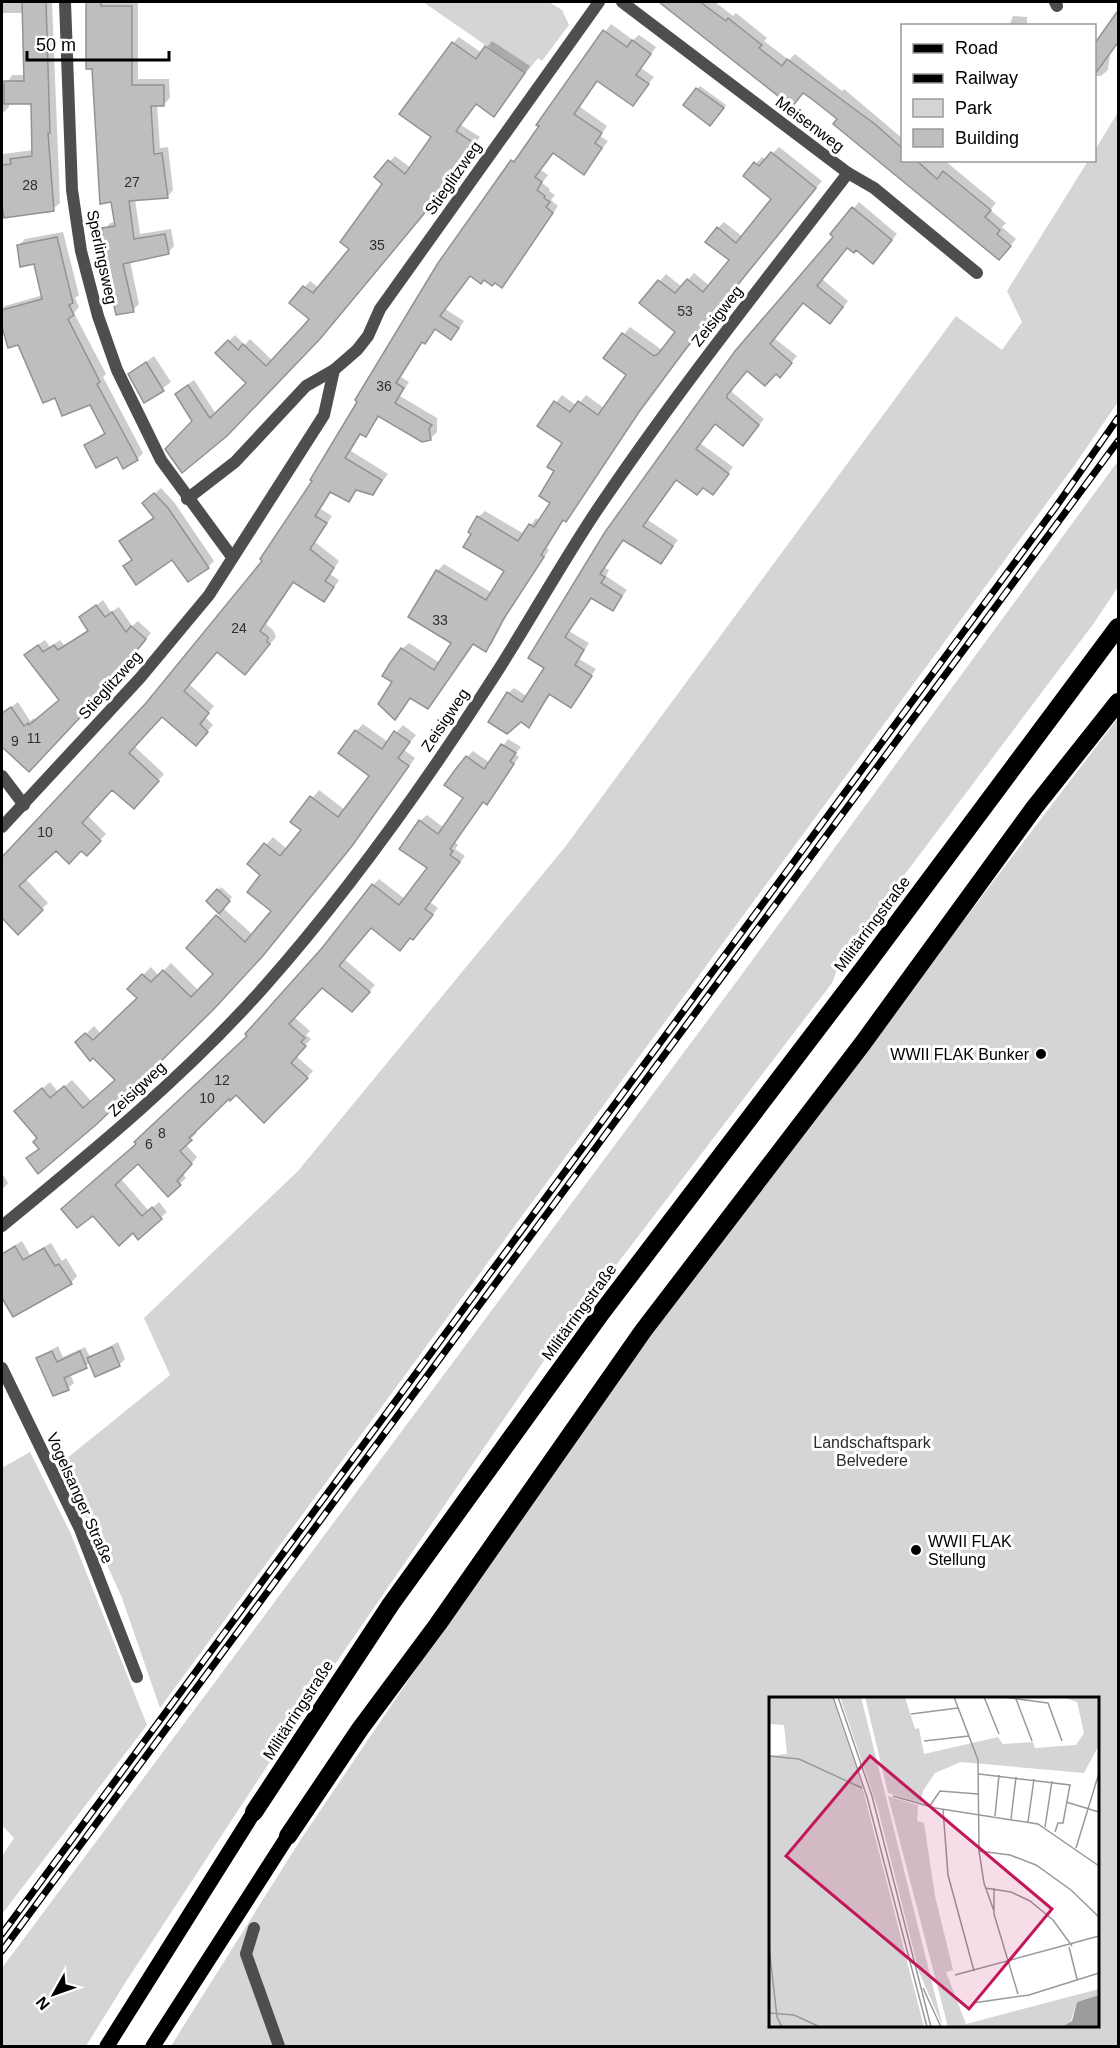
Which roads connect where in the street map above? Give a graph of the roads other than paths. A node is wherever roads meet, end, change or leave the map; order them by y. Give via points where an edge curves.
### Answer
1 (65, 2) edge
2 (599, 2) edge
3 (622, 2) edge
4 (848, 173) junction
5 (977, 273) dead end
6 (334, 370) junction
7 (188, 499) junction
8 (232, 557) junction
9 (1119, 627) edge
10 (1119, 702) edge
11 (2, 776) edge
12 (24, 805) junction
13 (2, 827) edge
14 (2, 1226) edge
15 (3, 1376) edge
16 (137, 1677) dead end
17 (254, 1812) joint
18 (288, 1836) joint
19 (254, 1928) dead end
20 (107, 2046) edge
21 (153, 2046) edge
22 (279, 2046) edge

1 - 7 street, Sperlingsweg via 72,190 81,250 117,370 161,460
2 - 6 street, Stieglitzweg via 380,309 368,336
3 - 4 street, Meisenweg
4 - 5 street, Meisenweg via 874,188
4 - 14 street, Zeisigweg via 638,449 489,684 356,876 262,989 180,1071 100,1146
6 - 7 street, Stieglitzweg via 306,386 235,462
6 - 8 street, Stieglitzweg via 324,415
7 - 8 street, Sperlingsweg
8 - 12 street, Stieglitzweg via 209,595 140,678
9 - 17 highway, Militärringstraße via 595,1321 391,1604
10 - 18 highway via 1034,808 863,1043 643,1331
11 - 12 street
12 - 13 street, Stieglitzweg
15 - 16 street, Vogelsanger Straße via 80,1529
17 - 20 main road, Militärringstraße
18 - 21 main road
19 - 22 street via 246,1954

